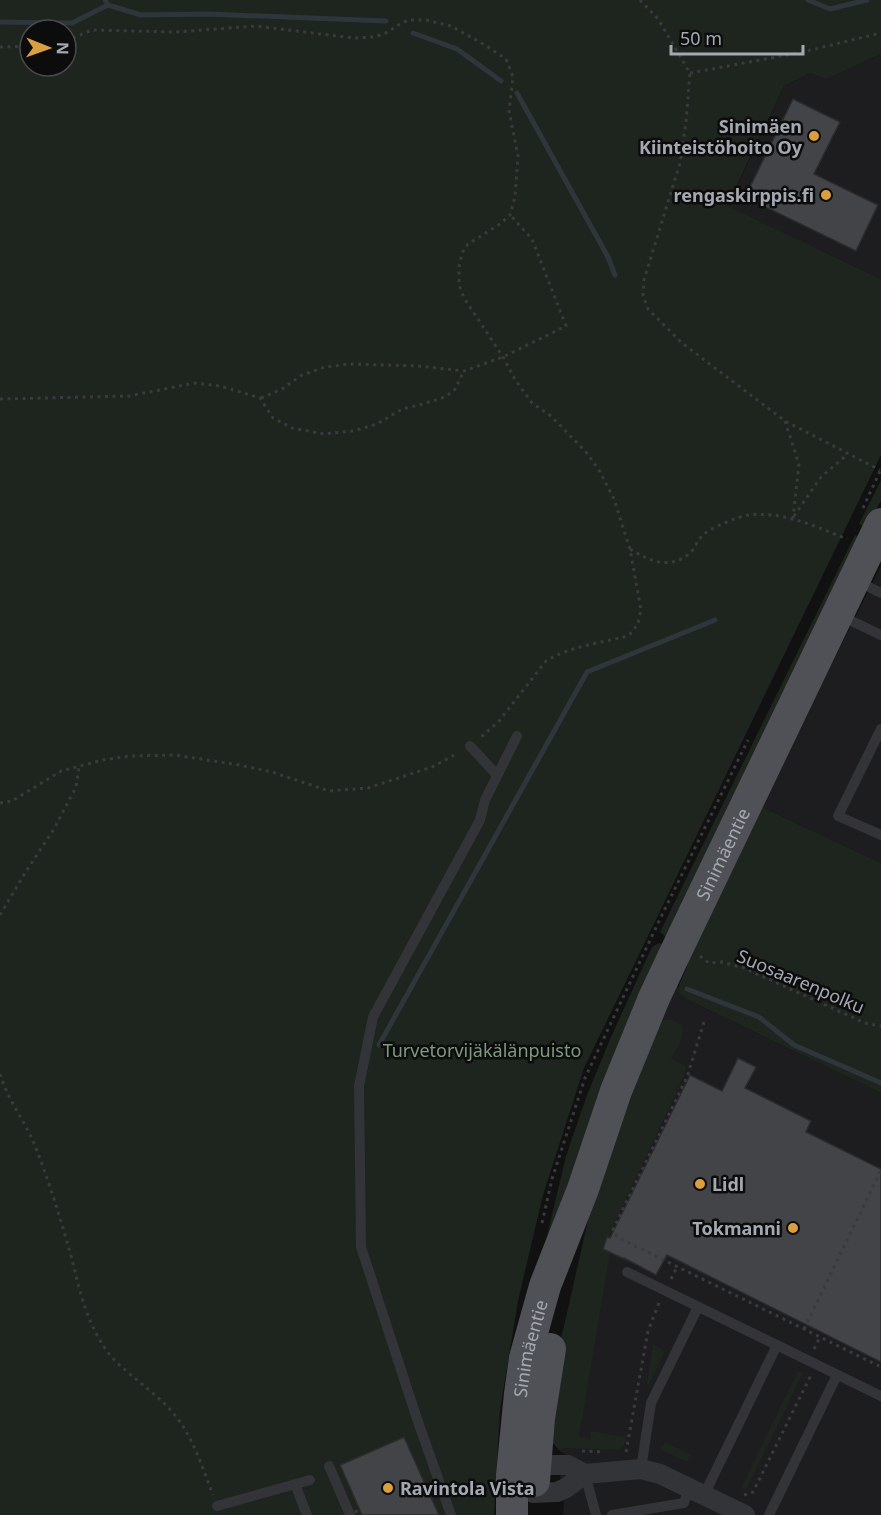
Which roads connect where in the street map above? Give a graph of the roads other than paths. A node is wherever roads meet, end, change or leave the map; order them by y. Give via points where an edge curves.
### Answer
1 (875, 537) edge
2 (868, 586) edge
3 (838, 615) junction
4 (881, 636) edge
5 (881, 729) edge
6 (517, 736) dead end
7 (470, 746) road end
8 (497, 775) junction
9 (881, 835) edge
10 (627, 1272) dead end
11 (698, 1307) junction
12 (777, 1345) junction
13 (837, 1374) junction
14 (881, 1396) edge
15 (329, 1466) dead end
16 (641, 1469) junction
17 (585, 1474) junction
18 (310, 1480) dead end
19 (295, 1484) junction
20 (531, 1488) edge
21 (697, 1492) junction
22 (217, 1506) road end
23 (352, 1513) edge
24 (740, 1513) edge
25 (308, 1515) edge
26 (452, 1515) edge
27 (596, 1515) edge
28 (612, 1515) edge
29 (769, 1515) edge

1 - 2 main road, Sinimäentie
2 - 3 main road, Sinimäentie
3 - 4 lane
3 - 20 main road, Sinimäentie via 654,998 545,1286 525,1358 518,1412
5 - 9 lane via 838,816
6 - 8 lane
7 - 8 lane
8 - 26 lane via 480,820 373,1017 359,1086 362,1248
10 - 11 lane
11 - 12 lane
11 - 16 lane via 651,1403
12 - 13 lane
12 - 21 lane
13 - 14 lane
13 - 29 lane
15 - 23 lane
16 - 17 street
16 - 21 street
17 - 20 street via 557,1492
17 - 20 street via 568,1465
17 - 27 lane
18 - 19 lane
19 - 22 lane
19 - 25 lane
21 - 24 street
21 - 28 lane via 684,1503

